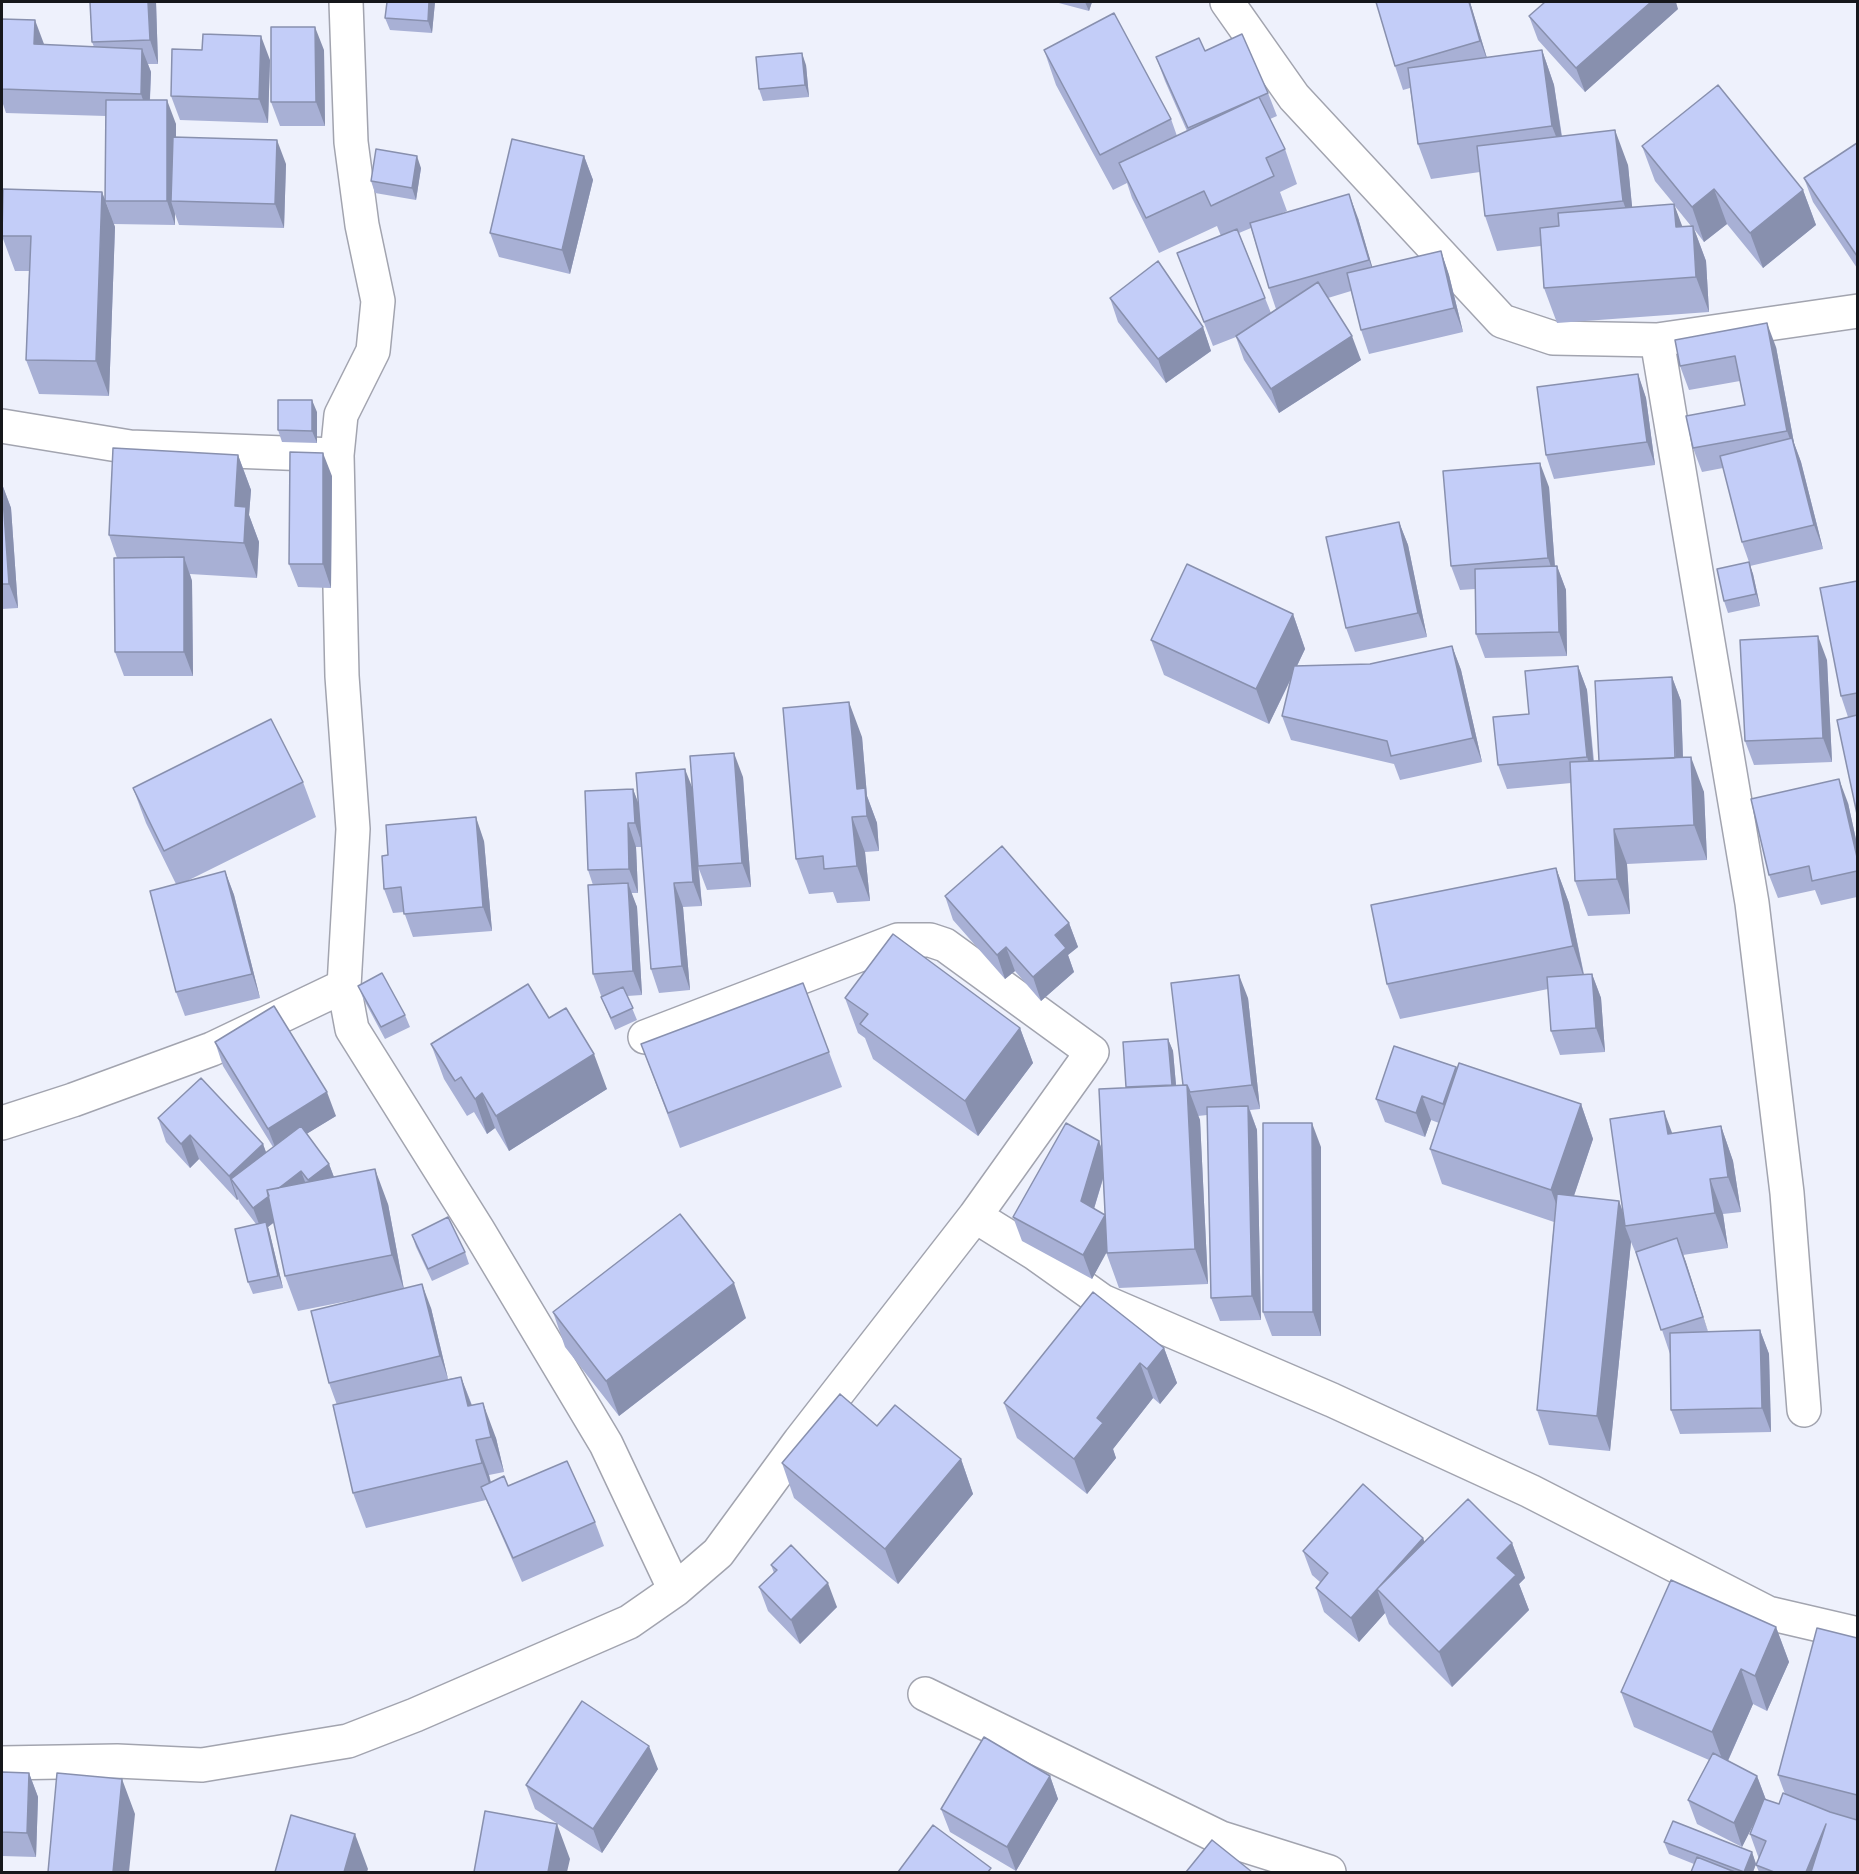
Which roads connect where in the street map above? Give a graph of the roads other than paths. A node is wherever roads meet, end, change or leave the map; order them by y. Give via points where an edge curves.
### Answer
1 (346, 2) edge
2 (1227, 2) edge
3 (1857, 311) edge
4 (1657, 340) junction
5 (2, 426) edge
6 (337, 455) junction
7 (344, 986) junction
8 (645, 1037) dead end
9 (2, 1123) edge
10 (975, 1216) junction
11 (1804, 1410) dead end
12 (675, 1590) junction
13 (1857, 1634) edge
14 (925, 1694) dead end
15 (2, 1763) edge
16 (1329, 1872) edge

1 - 6 street via 351,142 362,225 378,301 373,351 341,415
2 - 4 street via 1293,97 1502,321 1553,338
3 - 4 street
4 - 11 street via 1752,903 1787,1193
5 - 6 street via 130,447
6 - 7 street via 342,676 353,829
7 - 9 street via 212,1049
7 - 12 street via 352,1029 606,1444
8 - 10 street via 898,940 930,940 945,945 1092,1052
10 - 12 street via 718,1553
10 - 13 street via 1102,1301 1530,1491 1768,1613
12 - 15 street via 629,1622 348,1741 202,1765 117,1761
14 - 16 street via 1221,1838

